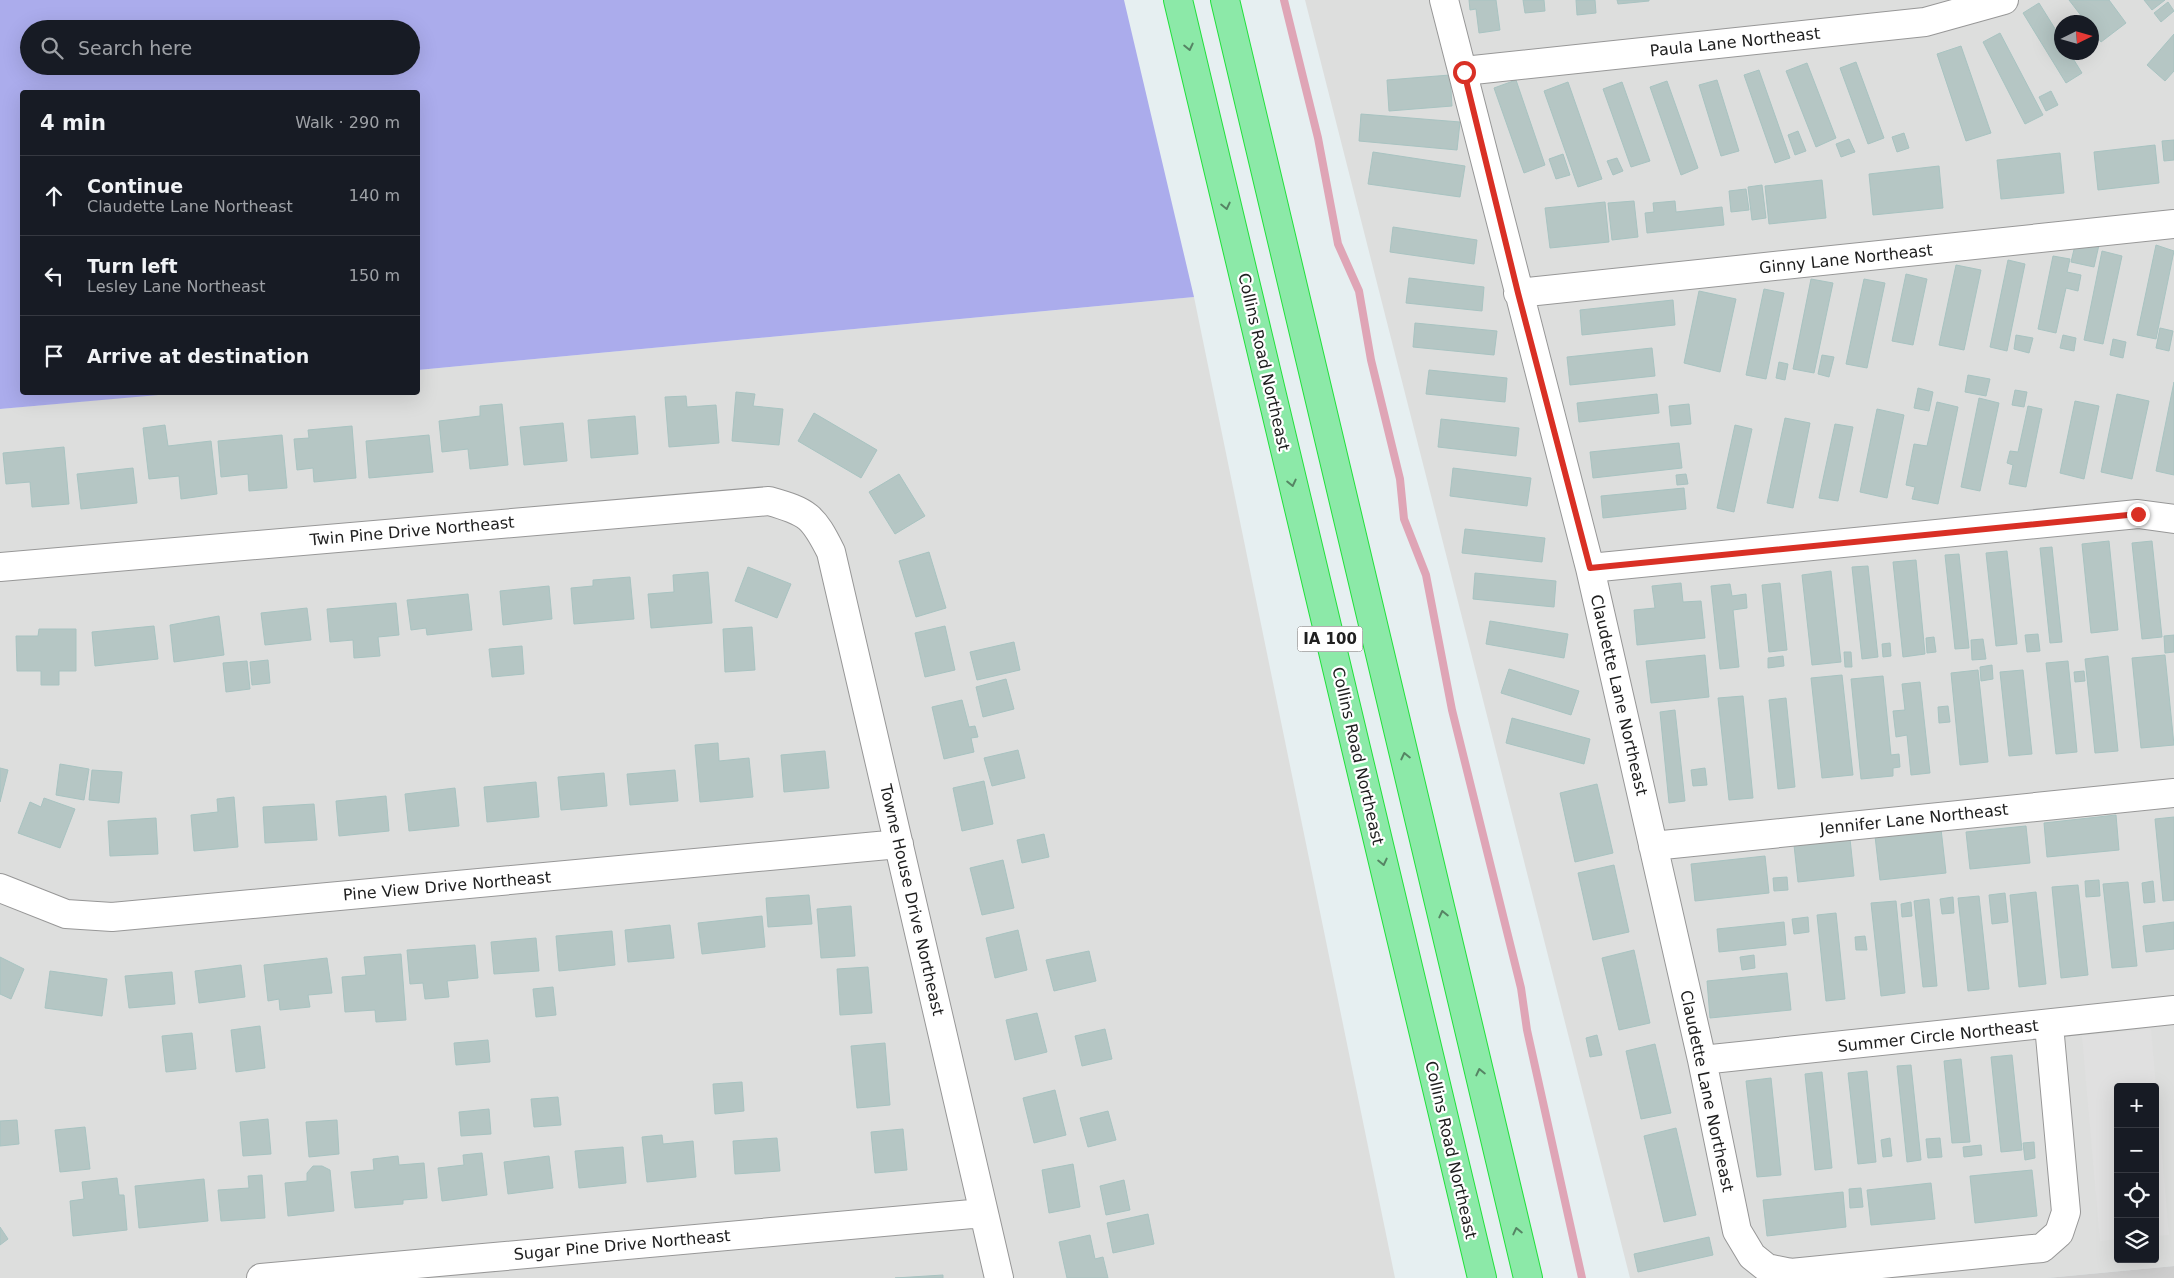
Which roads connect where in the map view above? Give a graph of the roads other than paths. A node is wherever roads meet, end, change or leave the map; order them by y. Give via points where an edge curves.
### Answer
1 (1178, 0) edge
2 (1225, 0) edge
3 (1444, 0) edge
4 (2004, 0) edge
5 (1464, 72) junction
6 (2174, 224) edge
7 (1518, 293) junction
8 (2174, 519) edge
9 (817, 524) joint
10 (0, 566) edge
11 (1590, 568) junction
12 (2174, 793) edge
13 (899, 844) junction
14 (1654, 846) junction
15 (0, 888) edge
16 (2174, 1010) edge
17 (2050, 1025) junction
18 (1702, 1060) junction
19 (983, 1213) junction
20 (261, 1278) edge
21 (999, 1278) edge
22 (1482, 1278) edge
23 (1528, 1278) edge

1 -> 22 highway, Collins Road Northeast / IA 100
23 -> 2 highway, IA 100
3 - 5 street, Claudette Lane Northeast
4 - 5 street, Paula Lane Northeast via 1925,22
5 - 7 street, Claudette Lane Northeast
6 - 7 street, Ginny Lane Northeast
7 - 11 street, Claudette Lane Northeast
8 - 11 street via 2138,514
9 - 10 street, Twin Pine Drive Northeast via 796,509 769,500
9 - 13 street, Towne House Drive Northeast via 831,552
11 - 14 street, Claudette Lane Northeast
12 - 14 street, Jennifer Lane Northeast
13 - 15 street, Pine View Drive Northeast via 112,917 66,914
13 - 19 street, Towne House Drive Northeast
14 - 18 street, Claudette Lane Northeast
16 - 17 street, Summer Circle Northeast via 2113,1025
17 - 18 street, Summer Circle Northeast
17 - 18 street, Claudette Lane Northeast via 2066,1212 2059,1233 2042,1248 1792,1273 1767,1268 1752,1256 1737,1231
19 - 20 street, Sugar Pine Drive Northeast
19 - 21 street, Towne House Drive Northeast

